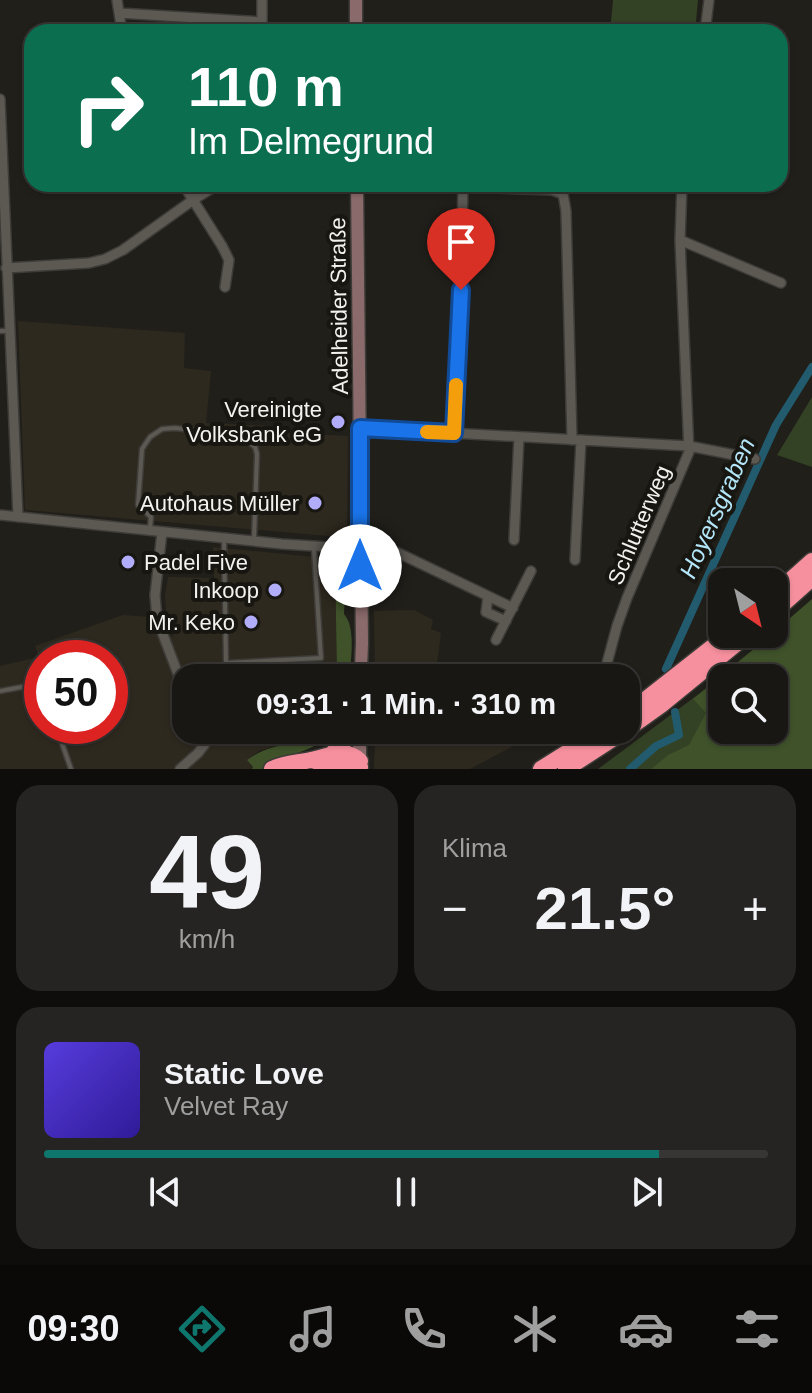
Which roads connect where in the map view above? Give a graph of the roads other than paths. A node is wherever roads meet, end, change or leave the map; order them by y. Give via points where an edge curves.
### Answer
1 (117, 0) edge
2 (262, 0) edge
3 (356, 0) edge
4 (709, 0) edge
5 (119, 13) junction
6 (121, 24) edge
7 (231, 24) edge
8 (262, 24) edge
9 (356, 24) edge
10 (706, 24) edge
11 (0, 99) edge
12 (1, 156) edge
13 (186, 192) edge
14 (206, 192) edge
15 (357, 192) edge
16 (463, 192) edge
17 (564, 192) edge
18 (682, 192) edge
19 (189, 203) junction
20 (680, 240) junction
21 (6, 268) junction
22 (781, 283) dead end
23 (225, 287) dead end
24 (4, 331) edge
25 (360, 428) junction
26 (454, 433) junction
27 (519, 437) junction
28 (577, 440) junction
29 (689, 446) junction
30 (755, 459) dead end
31 (0, 515) edge
32 (18, 517) junction
33 (150, 531) junction
34 (162, 532) junction
35 (224, 538) junction
36 (514, 540) dead end
37 (254, 541) junction
38 (360, 549) junction
39 (314, 552) junction
40 (575, 560) dead end
41 (812, 561) edge
42 (531, 571) dead end
43 (812, 578) edge
44 (788, 582) edge
45 (488, 596) junction
46 (788, 599) edge
47 (513, 608) junction
48 (506, 621) junction
49 (496, 640) dead end
50 (713, 648) edge
51 (730, 648) edge
52 (226, 663) joint
53 (174, 664) edge
54 (361, 664) edge
55 (607, 664) edge
56 (24, 687) edge
57 (0, 691) edge
58 (640, 714) edge
59 (640, 716) edge
60 (62, 744) edge
61 (205, 744) edge
62 (341, 744) edge
63 (581, 744) edge
64 (601, 744) edge
65 (617, 744) edge
66 (333, 753) junction
67 (312, 760) junction
68 (360, 761) edge
69 (71, 769) edge
70 (180, 769) edge
71 (272, 769) edge
72 (541, 769) edge
73 (566, 769) edge
74 (583, 769) edge

1 - 5 street
2 - 8 street
3 - 9 main road
4 - 10 street
5 - 6 street
5 - 7 street
11 - 12 street
12 - 21 street
13 - 19 street
14 - 19 street
15 - 25 main road, Adelheider Straße
16 - 26 street
17 - 28 street
18 - 20 street, Schlutterweg
19 - 21 street via 105,259
19 - 23 street via 229,260
20 - 22 street
20 - 29 street, Schlutterweg
21 - 24 street
24 - 32 street
25 - 26 street
25 - 38 main road, Adelheider Straße
26 - 27 street
27 - 28 street
27 - 36 street
28 - 29 street
28 - 40 street
29 - 30 street
29 - 55 street, Schlutterweg
31 - 32 street
32 - 33 street
33 - 34 street
33 - 37 lane via 151,517 138,505 142,449 162,429 175,428 236,435 255,447
34 - 35 street
34 - 53 street via 157,619
35 - 37 street
35 - 52 lane
37 - 39 street
38 - 39 street
38 - 45 street via 388,548
38 - 54 main road, Adelheider Straße
39 - 52 lane via 321,658
41 - 44 highway
42 - 47 street
43 - 46 highway
45 - 47 street
45 - 48 street via 486,612
47 - 48 street
48 - 49 street
50 - 58 highway
51 - 59 highway
56 - 57 lane
60 - 69 lane
61 - 70 street
62 - 66 highway
63 - 72 highway
64 - 73 highway
65 - 74 highway
66 - 67 highway
66 - 68 highway
67 - 68 highway
67 - 71 highway

